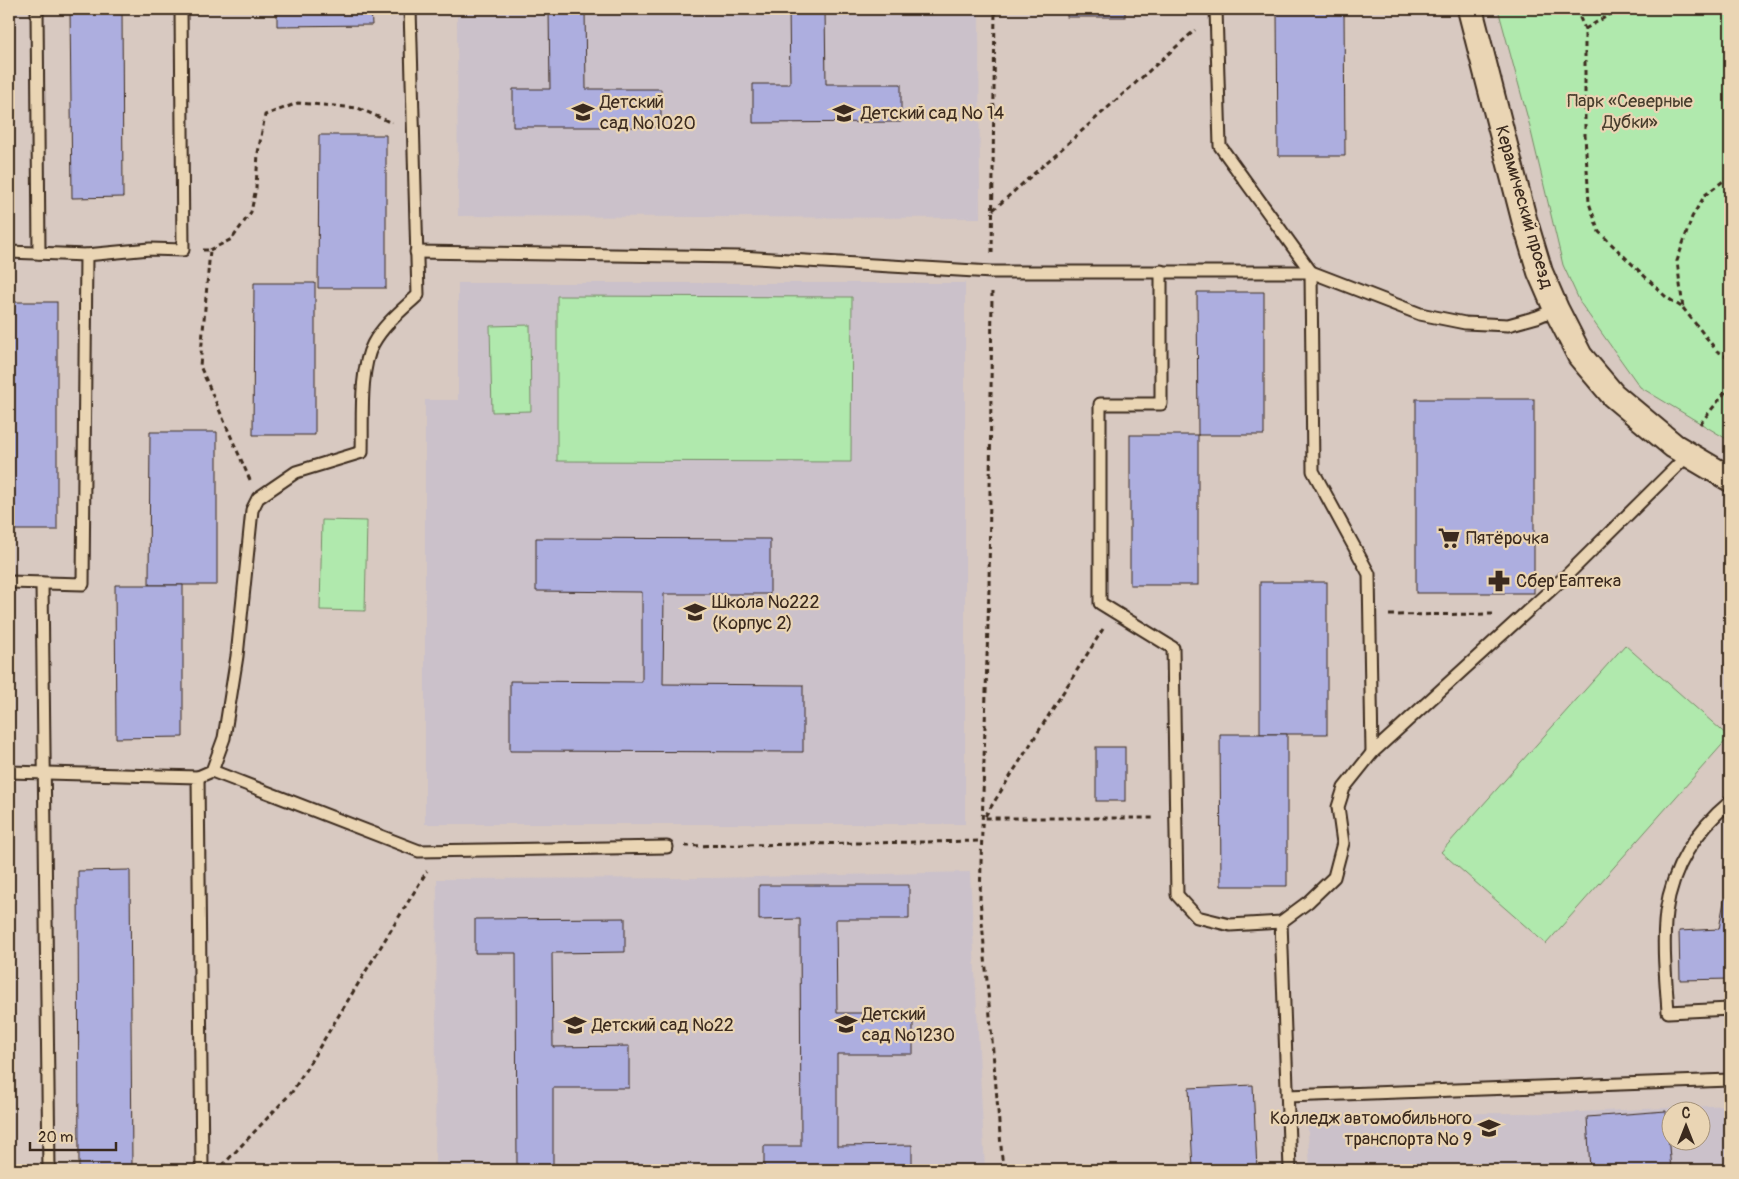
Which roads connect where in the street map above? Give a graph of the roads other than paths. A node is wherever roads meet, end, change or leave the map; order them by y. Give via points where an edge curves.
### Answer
1 (37, 9) edge
2 (181, 9) edge
3 (410, 9) edge
4 (1470, 9) edge
5 (1216, 10) edge
6 (9, 252) edge
7 (416, 252) junction
8 (39, 253) junction
9 (86, 255) junction
10 (1161, 271) junction
11 (1311, 272) junction
12 (1556, 309) junction
13 (1688, 455) junction
14 (1730, 479) edge
15 (9, 582) edge
16 (42, 583) junction
17 (1372, 753) junction
18 (212, 771) junction
19 (9, 772) edge
20 (44, 773) junction
21 (198, 777) junction
22 (1730, 802) edge
23 (667, 847) road end
24 (1281, 922) junction
25 (1730, 1009) edge
26 (1730, 1080) edge
27 (1287, 1096) junction
28 (49, 1170) edge
29 (202, 1170) edge
30 (1290, 1170) edge

1 - 8 lane
2 - 9 lane via 183,250 150,249
3 - 7 lane
4 - 12 street, Керамический проезд via 1524,219 1540,272
5 - 11 lane via 1220,146
6 - 8 lane
7 - 10 lane via 739,257 992,272
7 - 18 lane via 418,295 390,321 373,345 364,377 362,452 296,472 258,498 252,510 237,656 224,738
8 - 9 lane
9 - 16 lane via 83,584
10 - 11 lane
10 - 24 lane via 1161,404 1100,404 1100,603 1173,648 1177,894 1198,918 1230,925
11 - 12 lane via 1420,314 1465,323 1508,326
11 - 17 lane via 1313,471 1370,574
12 - 13 street, Керамический проезд via 1580,356 1612,395
13 - 14 street, Керамический проезд
13 - 17 lane via 1566,576
15 - 16 lane
16 - 20 lane
17 - 24 lane via 1344,788 1338,807 1343,843 1334,877
18 - 21 lane
18 - 23 lane via 419,851
19 - 20 lane
20 - 21 lane
20 - 28 lane
21 - 29 lane
22 - 25 lane via 1694,841 1676,873 1666,912 1665,945 1668,1012
24 - 27 lane
26 - 27 lane
27 - 30 lane

